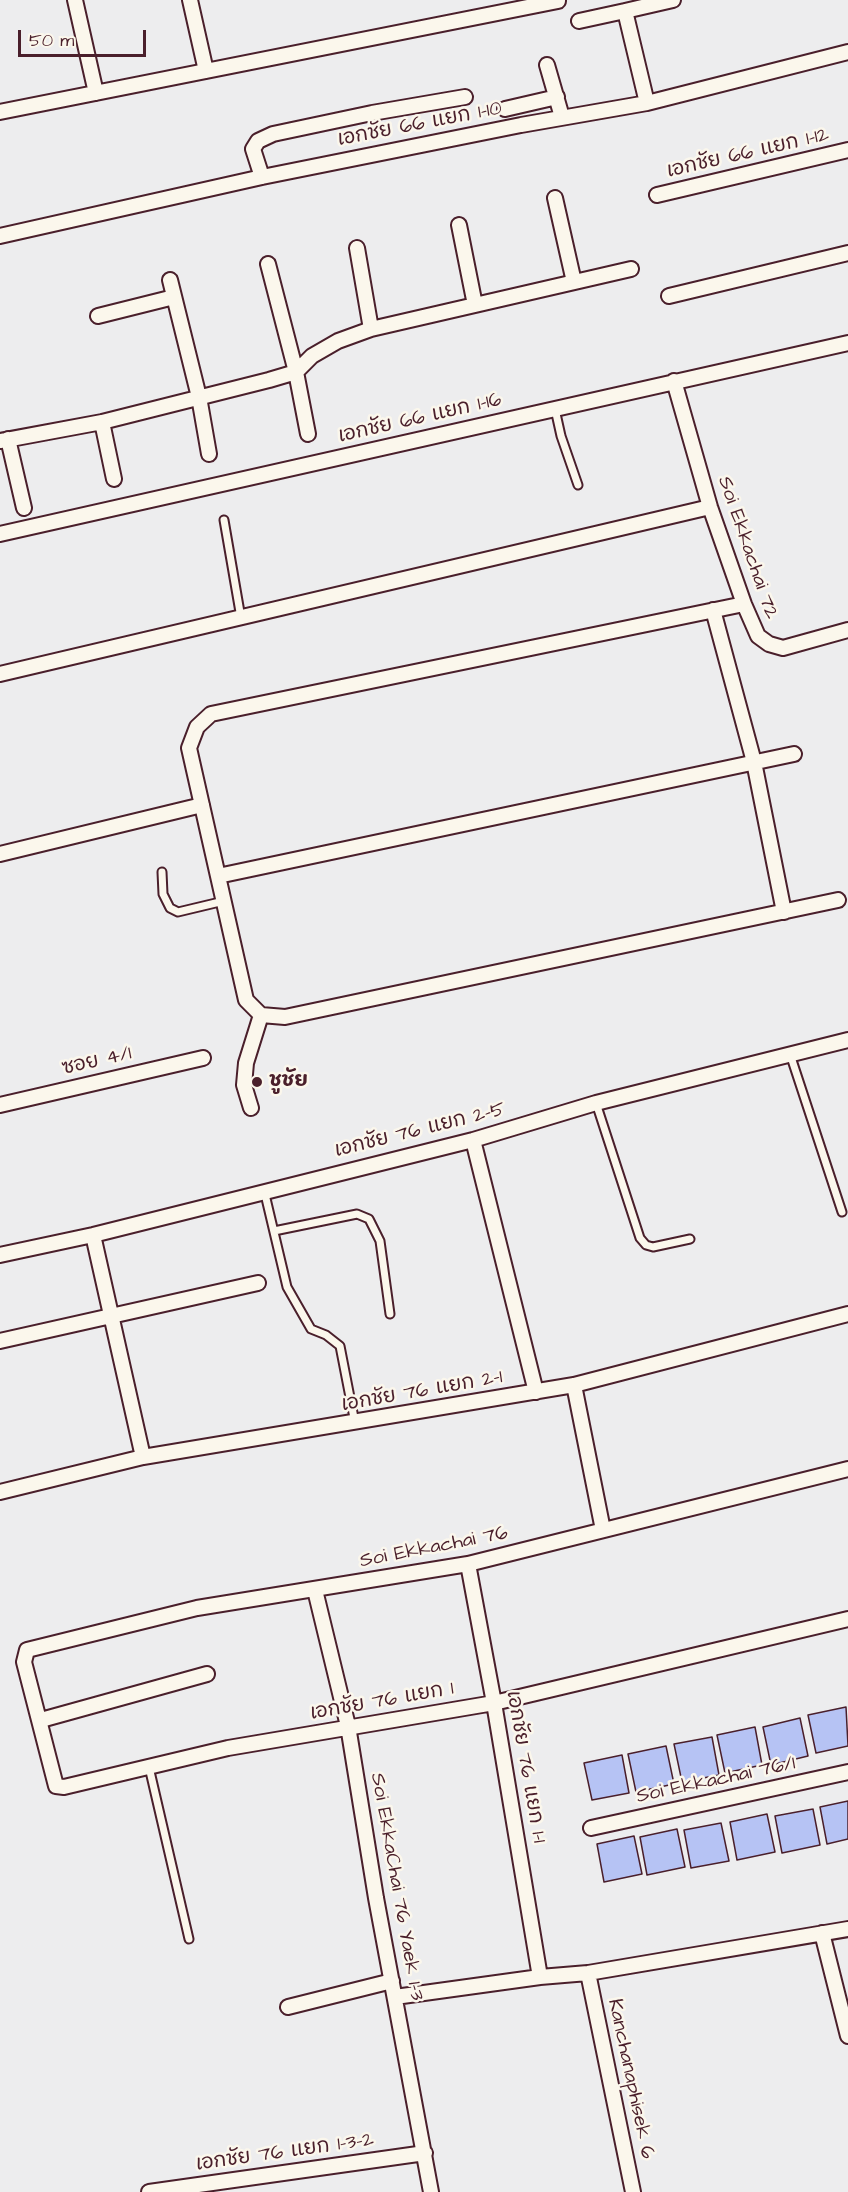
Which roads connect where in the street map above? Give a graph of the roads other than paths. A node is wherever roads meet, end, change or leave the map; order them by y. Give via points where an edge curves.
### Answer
1 (75, 0) edge
2 (190, 0) edge
3 (673, 0) edge
4 (558, 1) edge
5 (624, 11) junction
6 (579, 21) dead end
7 (848, 52) edge
8 (547, 65) dead end
9 (206, 71) junction
10 (96, 93) junction
11 (465, 97) dead end
12 (556, 97) junction
13 (647, 103) junction
14 (505, 109) dead end
15 (0, 112) edge
16 (562, 117) junction
17 (848, 150) edge
18 (262, 177) junction
19 (657, 195) dead end
20 (555, 198) dead end
21 (459, 225) dead end
22 (0, 236) edge
23 (357, 248) dead end
24 (848, 253) edge
25 (268, 264) dead end
26 (631, 269) dead end
27 (170, 280) dead end
28 (574, 282) junction
29 (669, 296) dead end
30 (174, 297) junction
31 (475, 305) junction
32 (98, 316) dead end
33 (371, 329) junction
34 (848, 343) edge
35 (296, 372) junction
36 (674, 381) junction
37 (199, 397) junction
38 (555, 409) junction
39 (102, 422) junction
40 (308, 434) dead end
41 (4, 440) edge
42 (209, 454) dead end
43 (114, 479) dead end
44 (578, 485) dead end
45 (710, 507) junction
46 (24, 508) dead end
47 (224, 520) dead end
48 (0, 534) edge
49 (744, 604) junction
50 (713, 610) junction
51 (241, 618) junction
52 (848, 630) edge
53 (0, 674) edge
54 (794, 754) dead end
55 (754, 762) junction
56 (202, 805) junction
57 (0, 854) edge
58 (162, 872) dead end
59 (218, 876) junction
60 (838, 900) dead end
61 (224, 901) junction
62 (783, 912) junction
63 (261, 1015) junction
64 (848, 1040) edge
65 (790, 1054) junction
66 (203, 1058) dead end
67 (596, 1103) junction
68 (0, 1105) edge
69 (251, 1108) dead end
70 (472, 1140) junction
71 (264, 1190) junction
72 (842, 1212) dead end
73 (274, 1231) junction
74 (93, 1235) junction
75 (690, 1239) dead end
76 (0, 1255) edge
77 (258, 1283) dead end
78 (112, 1314) junction
79 (390, 1314) dead end
80 (848, 1314) edge
81 (0, 1341) edge
82 (574, 1385) junction
83 (536, 1392) junction
84 (355, 1423) junction
85 (143, 1457) junction
86 (848, 1468) edge
87 (0, 1492) edge
88 (603, 1530) junction
89 (468, 1564) junction
90 (315, 1590) junction
91 (848, 1619) edge
92 (25, 1652) joint
93 (207, 1674) dead end
94 (494, 1703) junction
95 (41, 1720) junction
96 (348, 1726) junction
97 (149, 1767) junction
98 (848, 1772) edge
99 (591, 1828) dead end
100 (848, 1929) edge
101 (822, 1933) junction
102 (189, 1939) dead end
103 (588, 1973) junction
104 (540, 1977) junction
105 (392, 1981) junction
106 (395, 1997) junction
107 (288, 2007) dead end
108 (848, 2036) edge
109 (425, 2152) junction
110 (149, 2192) edge
111 (431, 2192) edge
112 (633, 2192) edge

1 - 10 street
2 - 9 street
3 - 5 street
4 - 9 street
5 - 6 street
5 - 13 street
7 - 13 street, เอกชัย 66 แยก 1-10
8 - 12 street
9 - 10 street
10 - 15 street
11 - 18 street via 273,134 258,141 253,149
12 - 14 street
12 - 16 street
13 - 16 street, เอกชัย 66 แยก 1-10
16 - 18 street, เอกชัย 66 แยก 1-10
17 - 19 street, เอกชัย 66 แยก 1-12
18 - 22 street, เอกชัย 66 แยก 1-10
20 - 28 street
21 - 31 street
23 - 33 street
24 - 29 street
25 - 35 street
26 - 28 street
27 - 30 street
28 - 31 street
30 - 32 street
30 - 37 street
31 - 33 street
33 - 35 street via 338,341 312,356
34 - 36 street, เอกชัย 66 แยก 1-16
35 - 37 street
35 - 40 street
36 - 38 street, เอกชัย 66 แยก 1-16
36 - 45 street, Soi Ekkachai 72
37 - 39 street
37 - 42 street
38 - 44 lane
38 - 48 street, เอกชัย 66 แยก 1-16
39 - 41 street
39 - 43 street
41 - 46 street
45 - 49 street, Soi Ekkachai 72
45 - 51 street
47 - 51 lane
49 - 50 street
49 - 52 street, Soi Ekkachai 72 via 758,636 783,648
50 - 55 street
50 - 56 street via 212,714 197,727 189,748
51 - 53 street
54 - 55 street
55 - 59 street
55 - 62 street
56 - 57 street
56 - 59 street
58 - 61 lane via 163,894 170,908 177,912
59 - 61 street
60 - 62 street
61 - 63 street via 246,1000
62 - 63 street via 285,1017
63 - 69 street via 246,1063 244,1085
64 - 65 street, เอกชัย 76 แยก 2-5
65 - 67 street, เอกชัย 76 แยก 2-5
65 - 72 lane
66 - 68 street, ซอย 4/1
67 - 70 street, เอกชัย 76 แยก 2-5
67 - 75 lane via 640,1238 653,1247
70 - 71 street, เอกชัย 76 แยก 2-5
70 - 83 street
71 - 73 lane
71 - 74 street, เอกชัย 76 แยก 2-5
73 - 79 lane via 357,1214 369,1219 380,1241
73 - 84 lane via 287,1287 302,1316 310,1329 340,1346
74 - 76 street, เอกชัย 76 แยก 2-5
74 - 78 street
77 - 78 street
78 - 81 street
78 - 85 street
80 - 82 street, เอกชัย 76 แยก 2-1
82 - 83 street, เอกชัย 76 แยก 2-1
82 - 88 street
83 - 84 street, เอกชัย 76 แยก 2-1
84 - 85 street, เอกชัย 76 แยก 2-1
85 - 87 street, เอกชัย 76 แยก 2-1
86 - 88 street, Soi Ekkachai 76
88 - 89 street, Soi Ekkachai 76
89 - 90 street, Soi Ekkachai 76
89 - 94 street, เอกชัย 76 แยก 1-1
90 - 92 street, Soi Ekkachai 76 via 197,1608
90 - 96 street, Soi EkkaChai 76 Yaek 1-3
91 - 94 street, เอกชัย 76 แยก 1
92 - 95 street, เอกชัย 76 แยก 1 via 24,1662
93 - 95 street
94 - 96 street, เอกชัย 76 แยก 1
94 - 104 street, เอกชัย 76 แยก 1-1
95 - 97 street, เอกชัย 76 แยก 1 via 56,1786
96 - 97 street, เอกชัย 76 แยก 1
96 - 105 street, Soi EkkaChai 76 Yaek 1-3
97 - 102 lane
98 - 99 street, Soi Ekkachai 76/1
100 - 101 street
101 - 103 street
101 - 108 street
103 - 104 street
103 - 112 street, Kanchanaphisek 6
104 - 106 street
105 - 106 street, Soi EkkaChai 76 Yaek 1-3
105 - 107 street
106 - 109 street, Soi EkkaChai 76 Yaek 1-3
109 - 110 street, เอกชัย 76 แยก 1-3-2
109 - 111 street, Soi EkkaChai 76 Yaek 1-3

